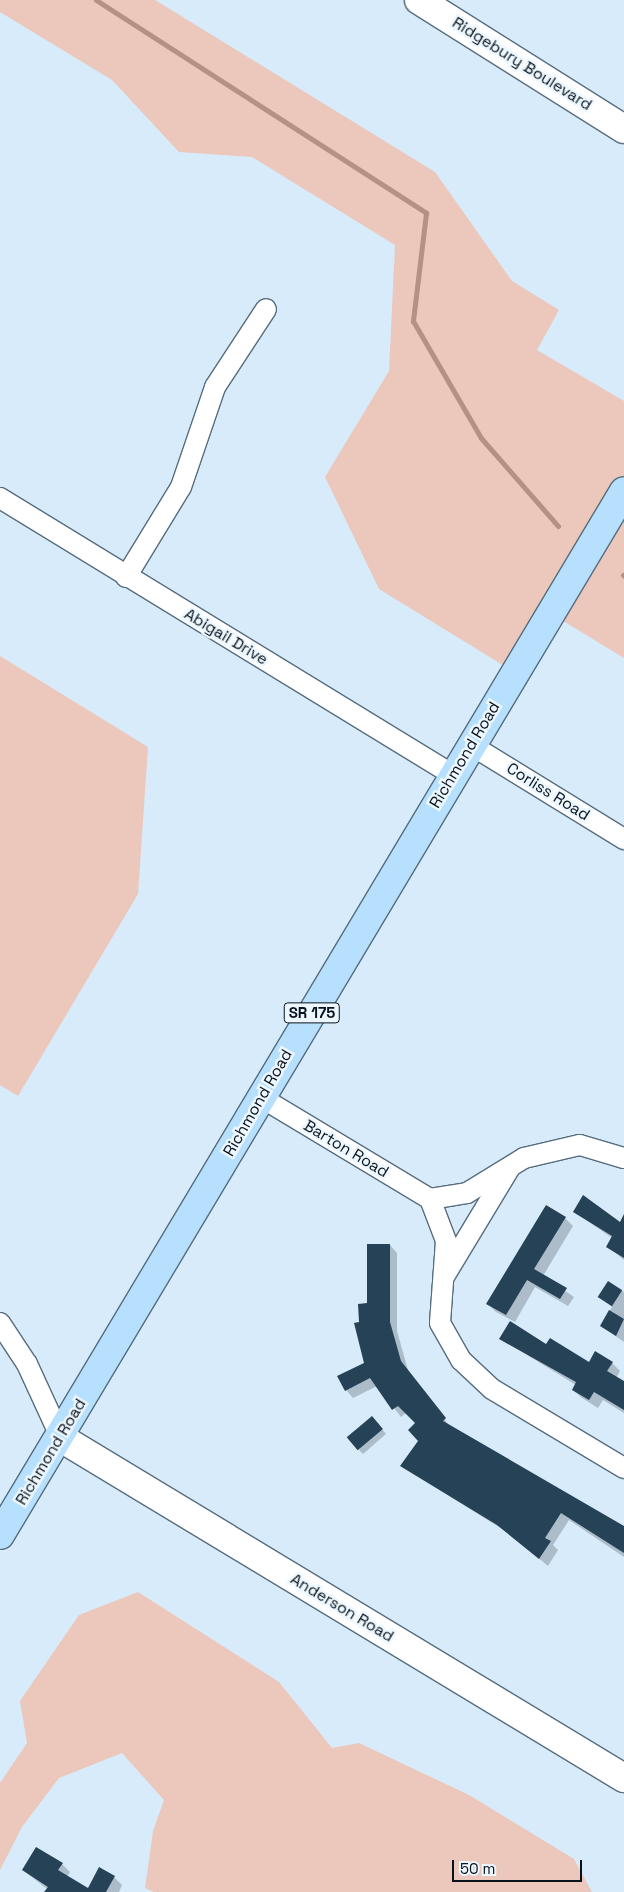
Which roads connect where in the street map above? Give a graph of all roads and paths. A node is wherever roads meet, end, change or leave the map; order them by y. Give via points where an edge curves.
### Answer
1 (419, 0) edge
2 (624, 129) edge
3 (266, 309) dead end
4 (624, 491) edge
5 (0, 498) edge
6 (126, 577) junction
7 (471, 745) junction
8 (453, 775) junction
9 (624, 839) edge
10 (262, 1098) junction
11 (624, 1158) edge
12 (512, 1166) junction
13 (430, 1199) junction
14 (443, 1278) junction
15 (0, 1322) edge
16 (61, 1438) junction
17 (624, 1468) edge
18 (0, 1535) edge
19 (624, 1778) edge

1 - 2 street, Ridgebury Boulevard
3 - 6 street via 215,387 180,487
4 - 7 main road, Richmond Road / SR 175
5 - 6 street, Abigail Drive
6 - 8 street, Abigail Drive
7 - 8 main road, Richmond Road / SR 175
7 - 9 street, Corliss Road
8 - 10 main road, Richmond Road / SR 175
10 - 13 street, Barton Road
10 - 16 main road, Richmond Road / SR 175
11 - 12 street via 580,1144 524,1158
12 - 13 street via 468,1193
12 - 14 street
13 - 14 street via 446,1241
14 - 17 street via 440,1323 461,1360 492,1389
15 - 16 street via 27,1364
16 - 18 main road, Richmond Road / SR 175
16 - 19 street, Anderson Road

